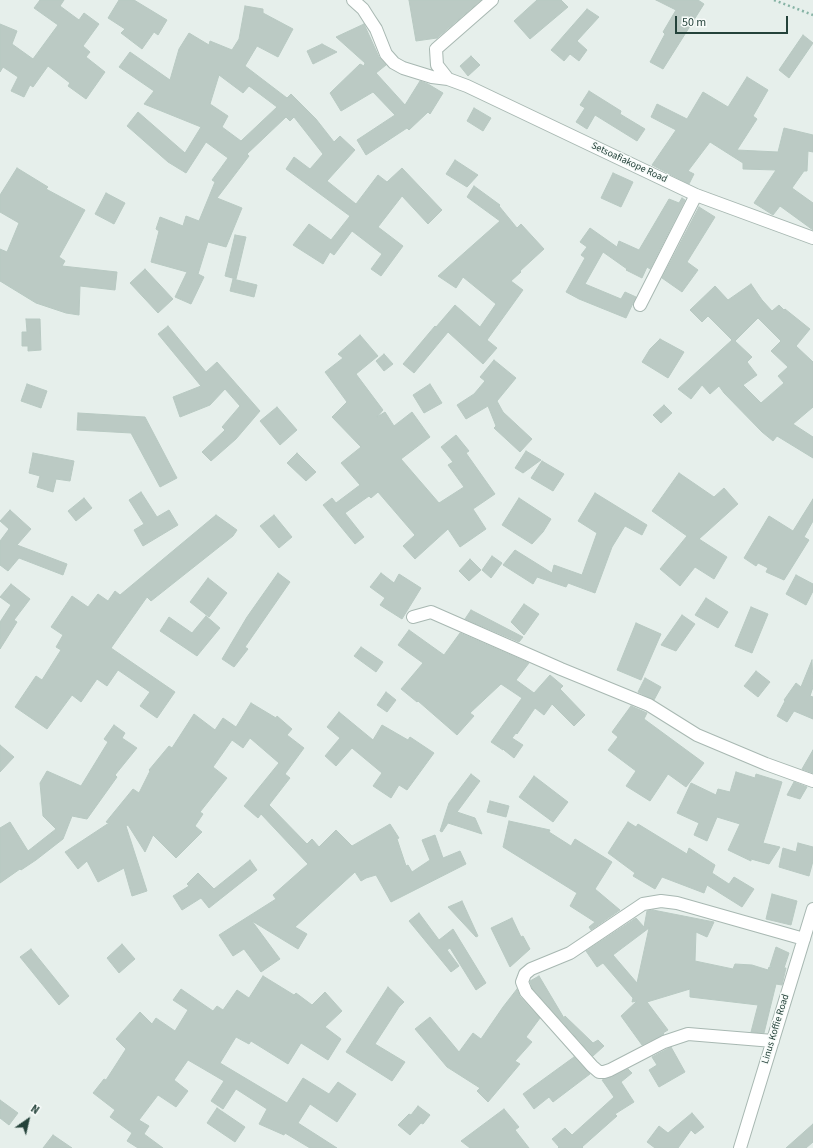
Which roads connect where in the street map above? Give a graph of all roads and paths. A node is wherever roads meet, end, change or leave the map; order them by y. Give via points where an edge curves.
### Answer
1 (353, 0) edge
2 (492, 0) edge
3 (774, 0) edge
4 (813, 14) edge
5 (448, 79) junction
6 (696, 195) junction
7 (813, 238) edge
8 (640, 305) dead end
9 (412, 617) dead end
10 (813, 781) edge
11 (813, 909) edge
12 (804, 939) junction
13 (773, 1041) junction
14 (740, 1148) edge

1 - 5 street, Setsoafiakope Road via 363,9 376,29 386,54 394,63 403,68
2 - 5 street via 436,49 437,65
3 - 4 path
5 - 6 street, Setsoafiakope Road
6 - 7 street, Setsoafiakope Road
6 - 8 street
9 - 10 street via 431,612 649,705 697,735
11 - 12 street, Linus Koffie Road
12 - 13 street, Linus Koffie Road
12 - 13 street via 661,900 643,904 570,953 531,969 525,974 522,982 526,992 599,1072 610,1070 664,1042 688,1034
13 - 14 street, Linus Koffie Road

